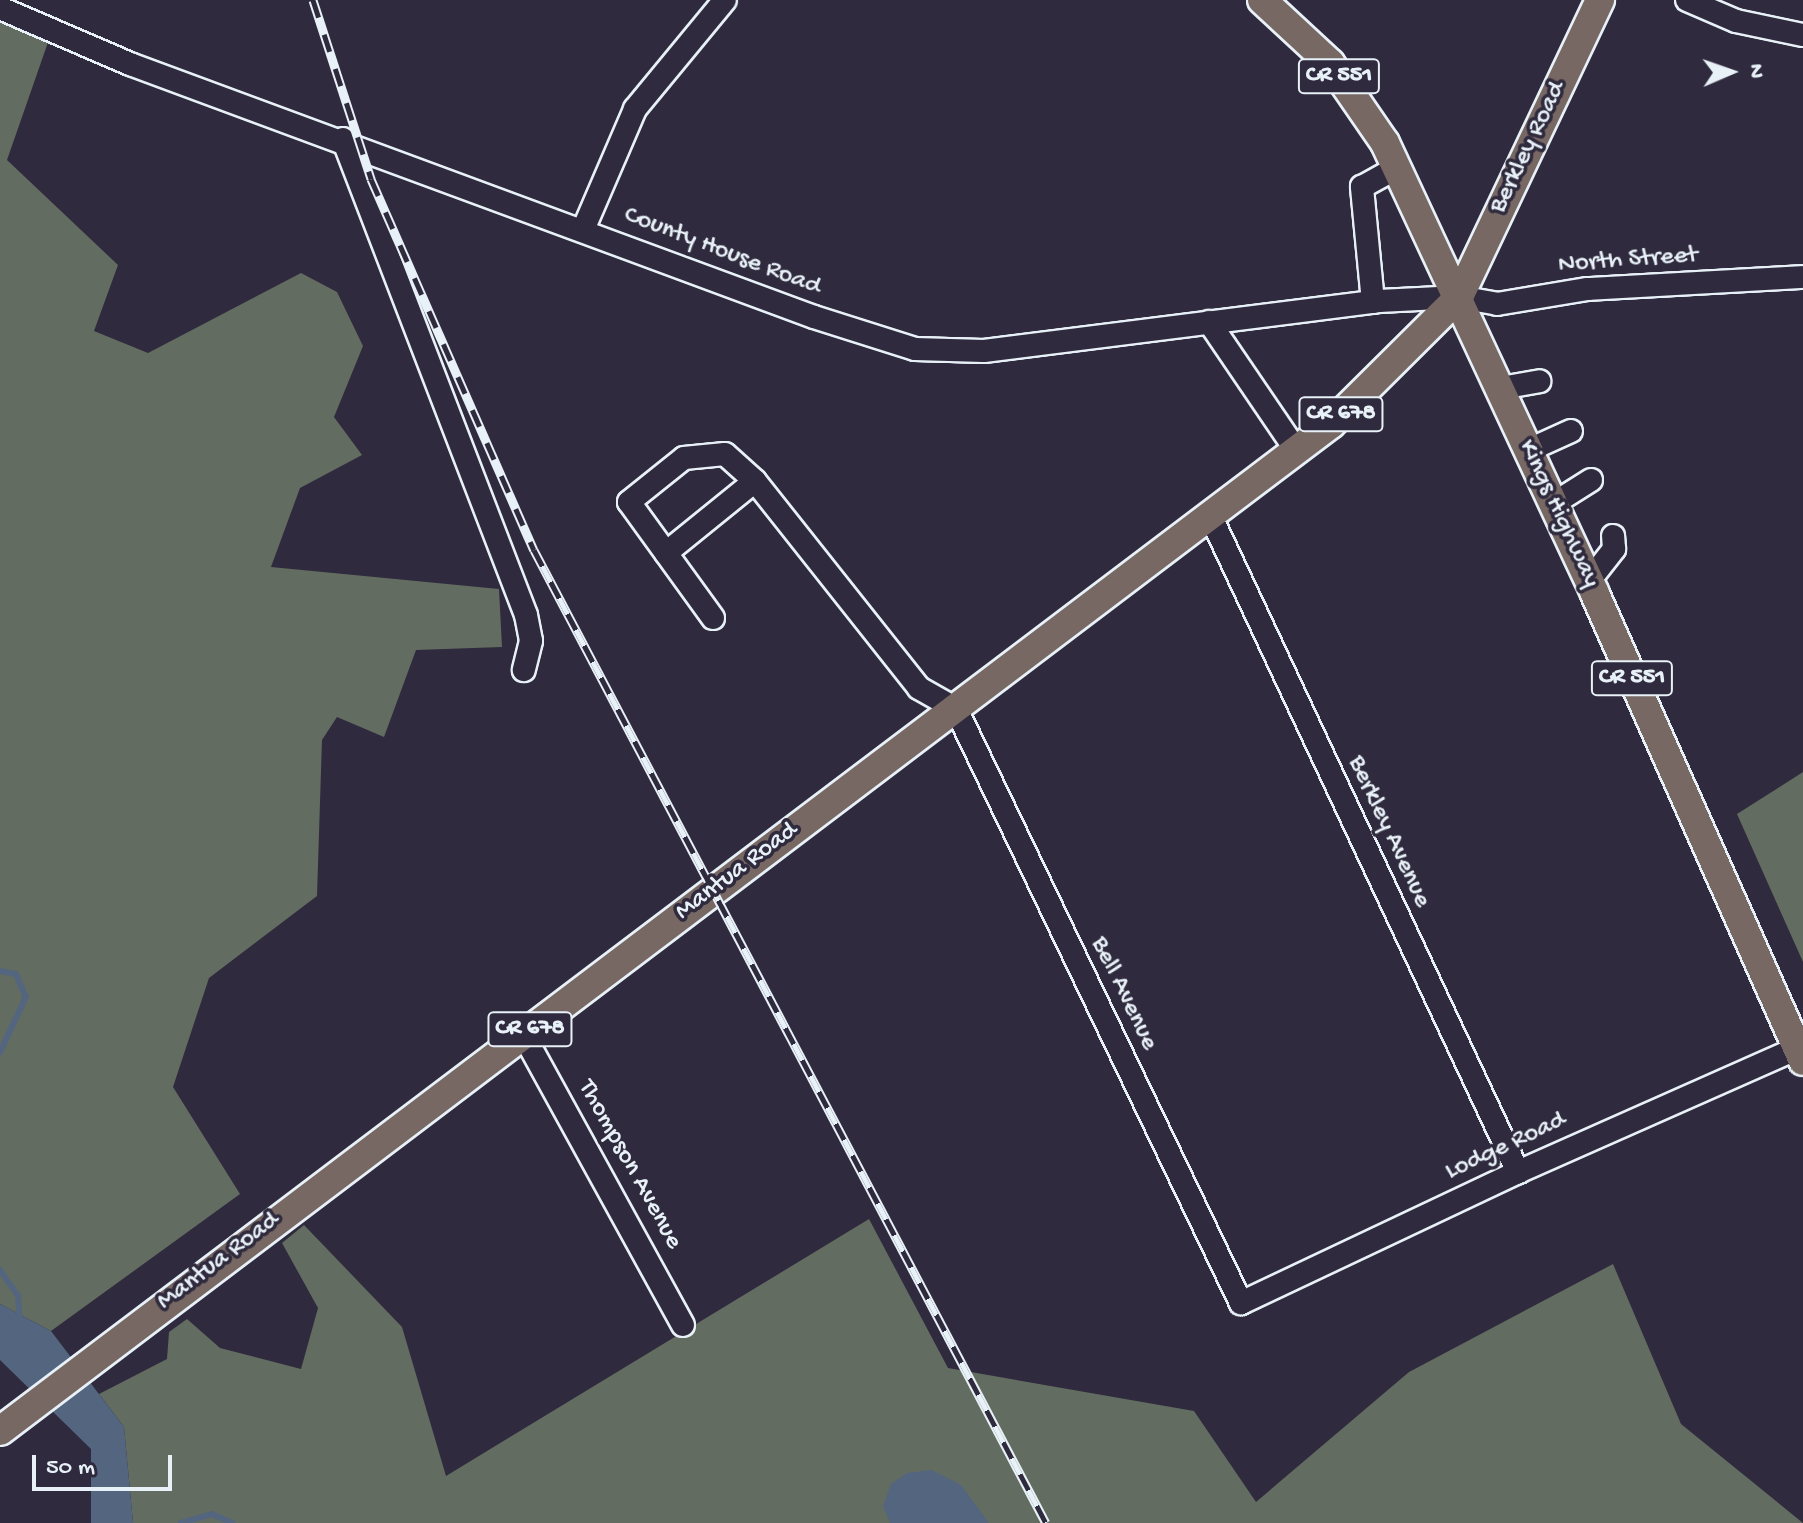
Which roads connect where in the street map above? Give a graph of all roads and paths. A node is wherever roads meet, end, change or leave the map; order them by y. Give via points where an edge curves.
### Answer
1 (725, 0) edge
2 (1262, 0) edge
3 (1600, 0) edge
4 (1687, 0) edge
5 (0, 8) edge
6 (1803, 35) edge
7 (343, 139) junction
8 (1398, 167) junction
9 (583, 230) junction
10 (1803, 277) edge
11 (1459, 297) junction
12 (1373, 302) junction
13 (1209, 322) junction
14 (1539, 381) dead end
15 (1501, 388) junction
16 (1571, 431) dead end
17 (1296, 450) junction
18 (1529, 450) junction
19 (1591, 480) dead end
20 (755, 481) junction
21 (1553, 504) junction
22 (1210, 515) junction
23 (1613, 536) dead end
24 (666, 553) junction
25 (1589, 581) junction
26 (713, 618) dead end
27 (524, 670) dead end
28 (956, 709) junction
29 (523, 1034) junction
30 (1801, 1052) edge
31 (1518, 1172) junction
32 (1241, 1303) joint
33 (683, 1325) dead end
34 (0, 1431) edge

1 - 9 street via 635,109
2 - 8 main road, Kings Highway / CR 551 via 1330,63
3 - 11 main road, Berkley Road / CR 678
4 - 6 street via 1736,21
5 - 7 street, County House Road via 130,64
7 - 9 street, County House Road
7 - 27 street via 526,615 531,641
8 - 11 main road, Kings Highway / CR 551
8 - 12 street via 1362,187
9 - 13 street, County House Road via 915,349 984,351
10 - 11 street, North Street via 1588,289 1497,304
11 - 12 street, County House Road
11 - 15 main road, Kings Highway / CR 551
11 - 17 main road, Mantua Road / CR 678 via 1340,415
12 - 13 street, County House Road
13 - 17 street
14 - 15 street
15 - 18 main road, Kings Highway / CR 551
16 - 18 street
17 - 22 main road, Mantua Road / CR 678
18 - 21 main road, Kings Highway / CR 551
19 - 21 street
20 - 24 street
20 - 24 street via 725,454 684,458 662,475 629,502
20 - 28 street via 919,688
21 - 25 main road, Kings Highway / CR 551
22 - 28 main road, Mantua Road / CR 678
22 - 31 street, Berkley Avenue
23 - 25 street via 1614,549
24 - 26 street
25 - 30 main road, Kings Highway / CR 551
28 - 29 main road, Mantua Road / CR 678
28 - 32 street, Bell Avenue
29 - 33 street, Thompson Avenue
29 - 34 main road, Mantua Road / CR 678
30 - 31 street, Lodge Road
31 - 32 street, Lodge Road

